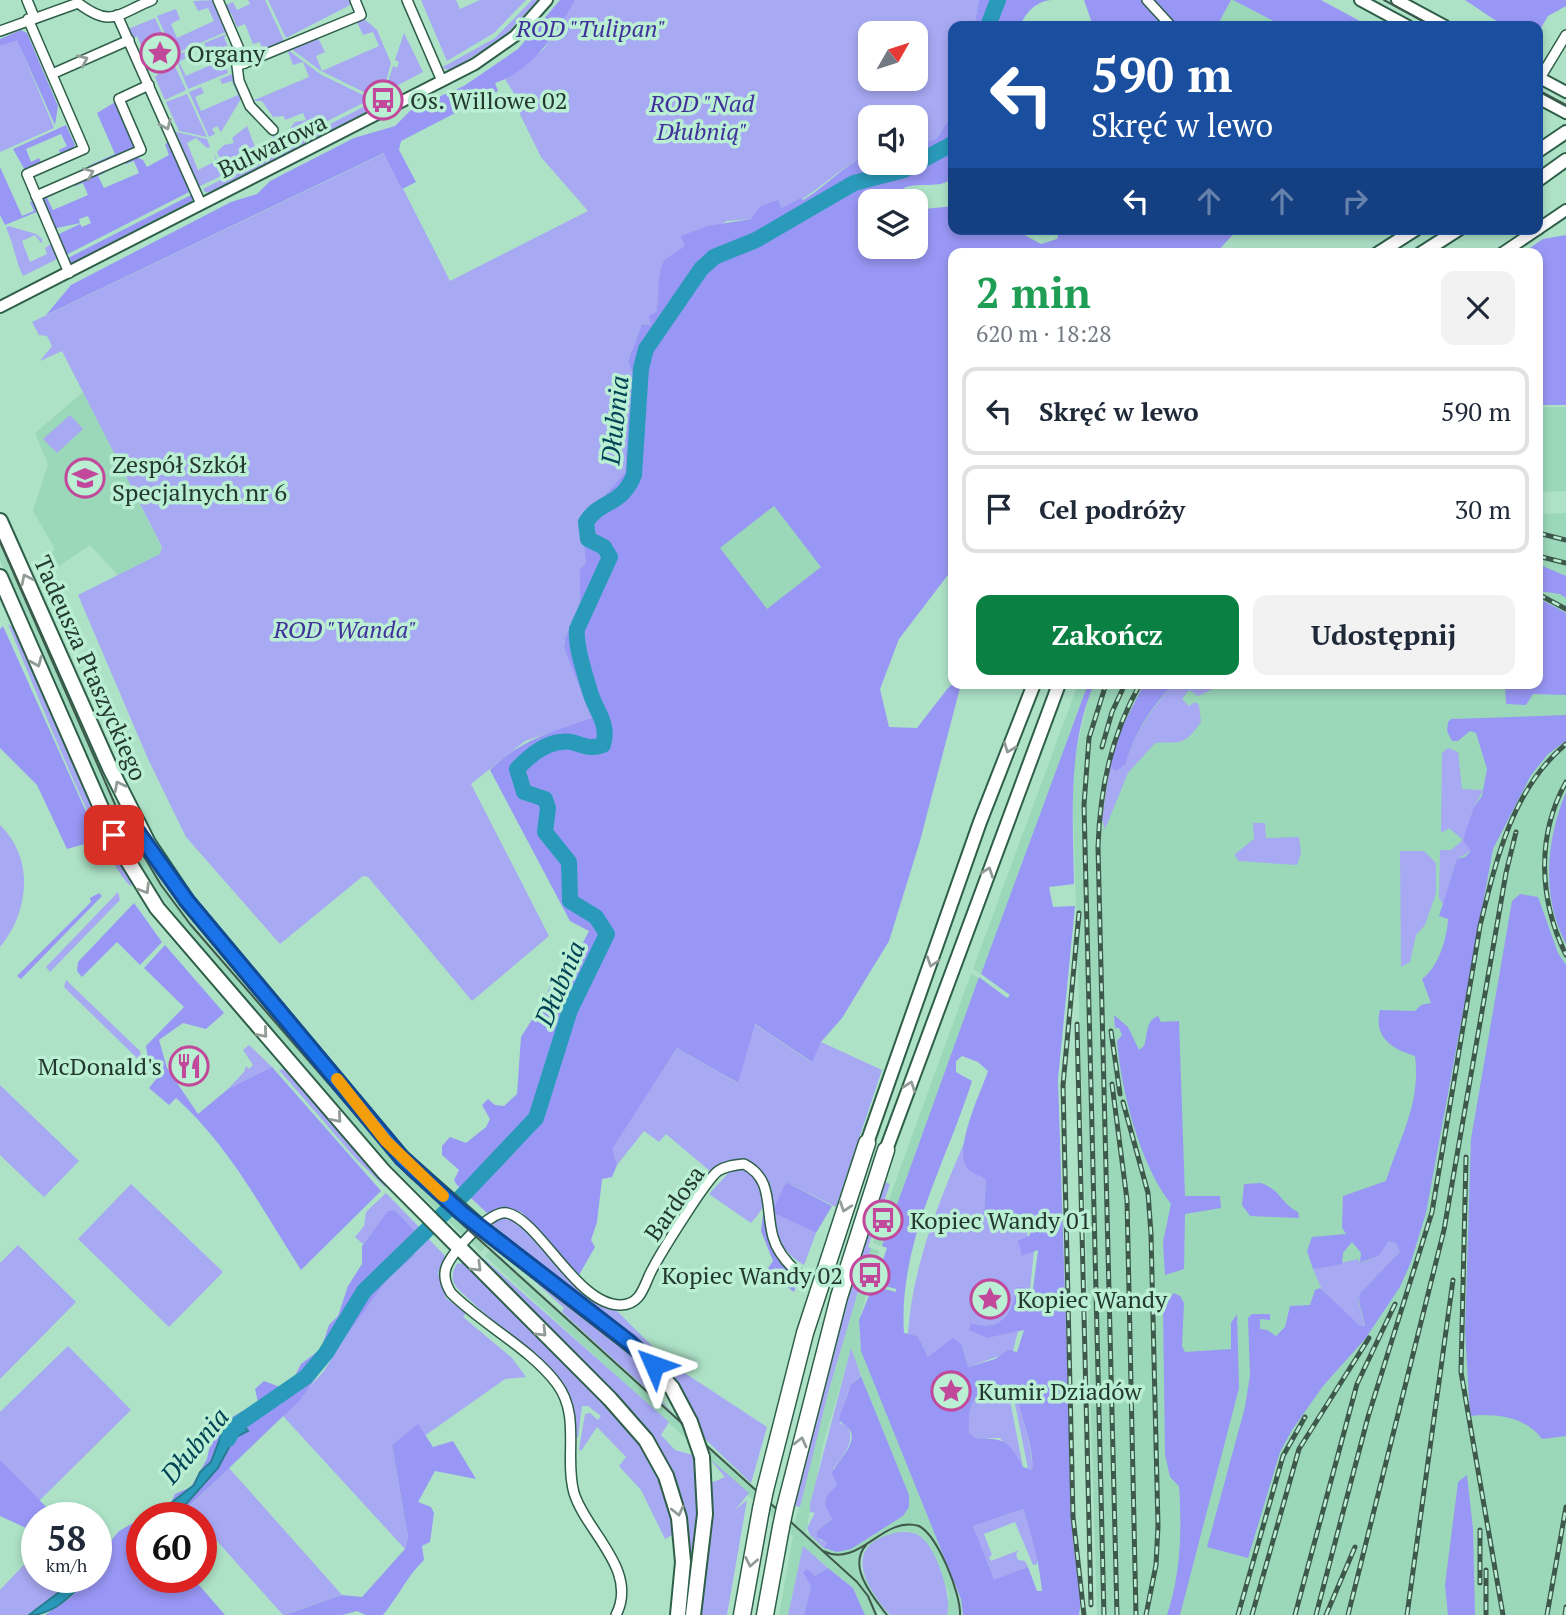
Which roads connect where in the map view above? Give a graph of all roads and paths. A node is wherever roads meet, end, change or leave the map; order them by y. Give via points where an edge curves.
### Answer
1 (27, 0) edge
2 (152, 0) edge
3 (218, 0) edge
4 (355, 0) edge
5 (407, 0) edge
6 (547, 0) edge
7 (1147, 0) edge
8 (1360, 0) edge
9 (1397, 0) edge
10 (79, 1) edge
11 (117, 15) junction
12 (31, 18) junction
13 (1166, 21) edge
14 (1399, 21) edge
15 (1436, 21) edge
16 (0, 31) edge
17 (1566, 35) edge
18 (129, 40) junction
19 (245, 63) junction
20 (1543, 71) edge
21 (52, 74) junction
22 (1543, 79) edge
23 (442, 81) junction
24 (149, 85) junction
25 (1566, 92) edge
26 (1543, 101) edge
27 (1563, 111) edge
28 (273, 130) dead end
29 (1566, 132) edge
30 (1543, 148) edge
31 (1566, 160) edge
32 (1543, 176) edge
33 (36, 196) junction
34 (201, 204) junction
35 (1566, 210) edge
36 (1543, 226) edge
37 (1407, 235) edge
38 (1450, 235) edge
39 (1529, 235) edge
40 (1386, 248) edge
41 (1430, 248) edge
42 (1510, 248) edge
43 (69, 273) junction
44 (0, 307) edge
45 (0, 521) edge
46 (0, 577) edge
47 (1032, 689) edge
48 (1057, 689) edge
49 (114, 835) junction
50 (148, 843) junction
51 (315, 1053) junction
52 (293, 1067) junction
53 (867, 1143) joint
54 (886, 1150) joint
55 (480, 1227) junction
56 (459, 1249) junction
57 (798, 1273) dead end
58 (616, 1615) edge
59 (678, 1615) edge
60 (693, 1615) edge
61 (741, 1615) edge
62 (765, 1615) edge

1 - 12 street
2 - 11 street
3 - 19 street
4 - 19 street via 361,15
5 - 23 street
6 - 23 street, Bulwarowa via 500,48
7 - 13 street
8 - 14 street
9 - 15 street
10 - 11 street via 97,16
10 - 12 street
11 - 18 street
12 - 16 street
12 - 21 street
17 - 20 street
21 -> 18 street
18 - 24 street
19 - 28 street via 237,66 239,81 250,106
21 - 33 street via 84,149 27,174
22 - 25 street
23 - 34 street, Bulwarowa
33 -> 24 street via 141,150 119,99
24 -> 34 street
26 - 27 street
29 - 30 main road
31 - 32 main road
33 - 43 street
34 - 43 street, Bulwarowa
35 - 36 street
37 - 40 main road
38 - 41 main road
39 - 42 street
43 - 44 street, Bulwarowa
50 -> 45 main road, Tadeusza Ptaszyckiego via 93,734
46 -> 49 main road, Tadeusza Ptaszyckiego
47 -> 53 main road
54 -> 48 main road
49 - 50 main road via 114,823 123,818
49 -> 52 main road, Tadeusza Ptaszyckiego via 166,920
50 - 51 main road, Tadeusza Ptaszyckiego via 187,901
51 - 52 main road via 317,1065 310,1072
51 - 55 main road, Tadeusza Ptaszyckiego via 386,1141
52 -> 56 main road, Tadeusza Ptaszyckiego via 378,1166
53 -> 61 highway, bridge via 805,1333 765,1490
62 -> 54 highway, bridge via 785,1508 839,1297
55 - 56 street
55 - 57 street, Bardosa via 507,1213 519,1219 578,1281 606,1301 618,1305 632,1302 707,1183 719,1170 744,1164 765,1186 773,1239
55 - 60 main road, Tadeusza Ptaszyckiego, bridge via 639,1351 672,1388 702,1457 705,1514
56 - 58 street via 446,1267 448,1289 556,1382 568,1405 575,1496 619,1578 621,1600
56 -> 59 main road, Tadeusza Ptaszyckiego via 615,1405 652,1449 669,1483 681,1527

